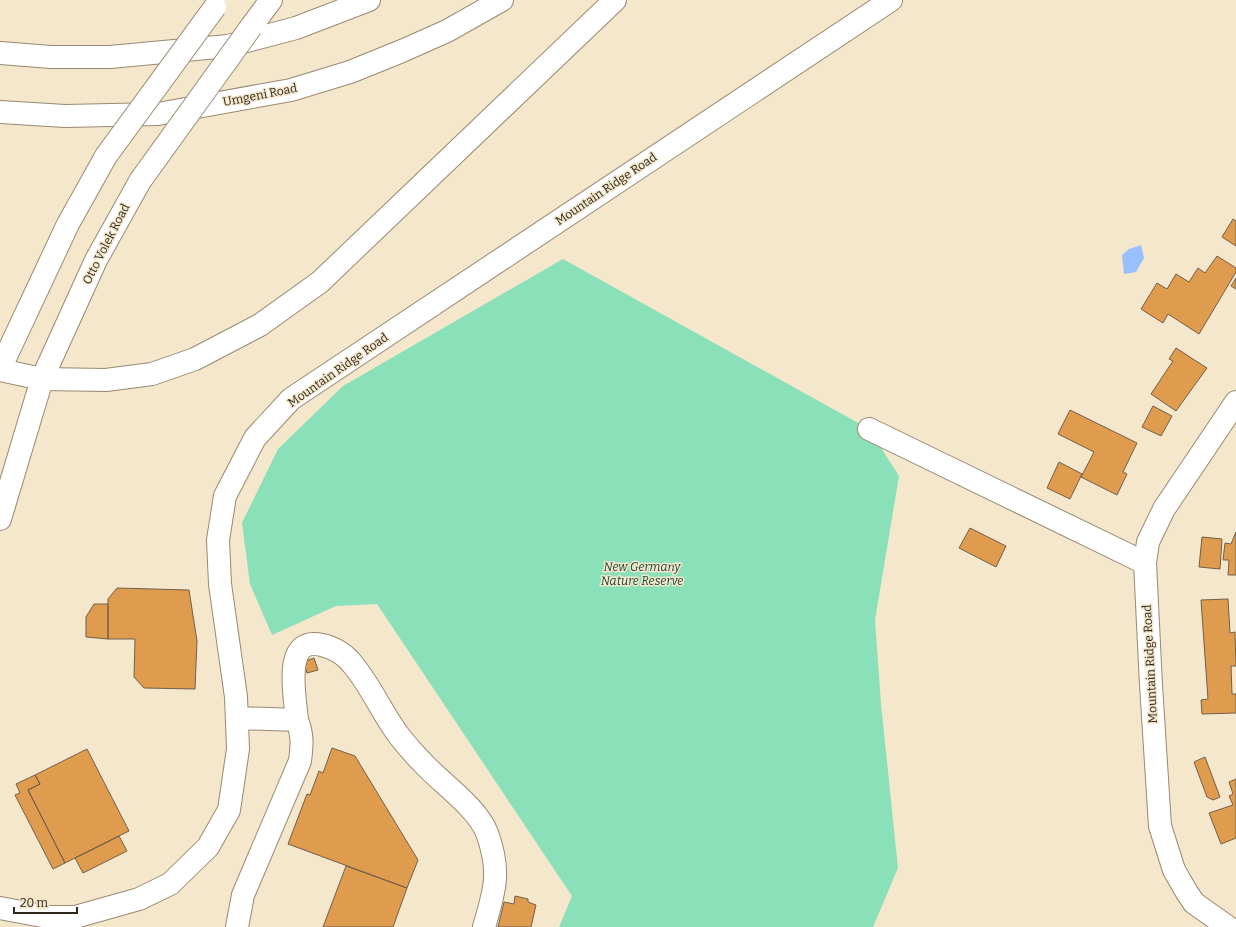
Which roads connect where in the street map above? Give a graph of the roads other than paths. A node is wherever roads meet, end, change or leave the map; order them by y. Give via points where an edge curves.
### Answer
1 (270, 0) edge
2 (369, 0) edge
3 (502, 0) edge
4 (615, 0) edge
5 (891, 0) edge
6 (218, 4) edge
7 (0, 53) edge
8 (0, 112) edge
9 (0, 370) edge
10 (42, 379) junction
11 (1236, 402) edge
12 (869, 429) dead end
13 (0, 519) edge
14 (1145, 563) junction
15 (237, 718) junction
16 (296, 720) junction
17 (0, 908) edge
18 (1223, 926) edge
19 (237, 927) edge
20 (484, 927) edge

1 - 10 main road, Otto Volek Road, bridge via 140,181 96,260
2 - 7 main road via 296,28 228,46 110,57 52,57
3 - 8 main road, Umgeni Road via 447,31 402,51 350,72 291,90 158,114 65,116
4 - 10 main road via 320,282 260,325 195,359 152,374 106,380
5 - 15 main road, Mountain Ridge Road via 291,400 255,438 226,496 218,540 220,584
6 - 9 main road, bridge via 106,156 68,224
9 - 10 main road
10 - 13 main road, Otto Volek Road
11 - 14 main road, Mountain Ridge Road via 1164,509 1148,542
12 - 14 main road
14 - 18 main road, Mountain Ridge Road via 1160,826 1174,870 1186,891 1194,903
15 - 16 main road
15 - 17 main road, Mountain Ridge Road via 238,749 230,810 208,847 170,884 139,899 75,917 48,917
16 - 19 main road via 303,744 300,761 243,895
16 - 20 main road via 294,669 298,651 311,643 342,653 363,677 399,736 422,763 474,812 486,831 495,865 496,887

